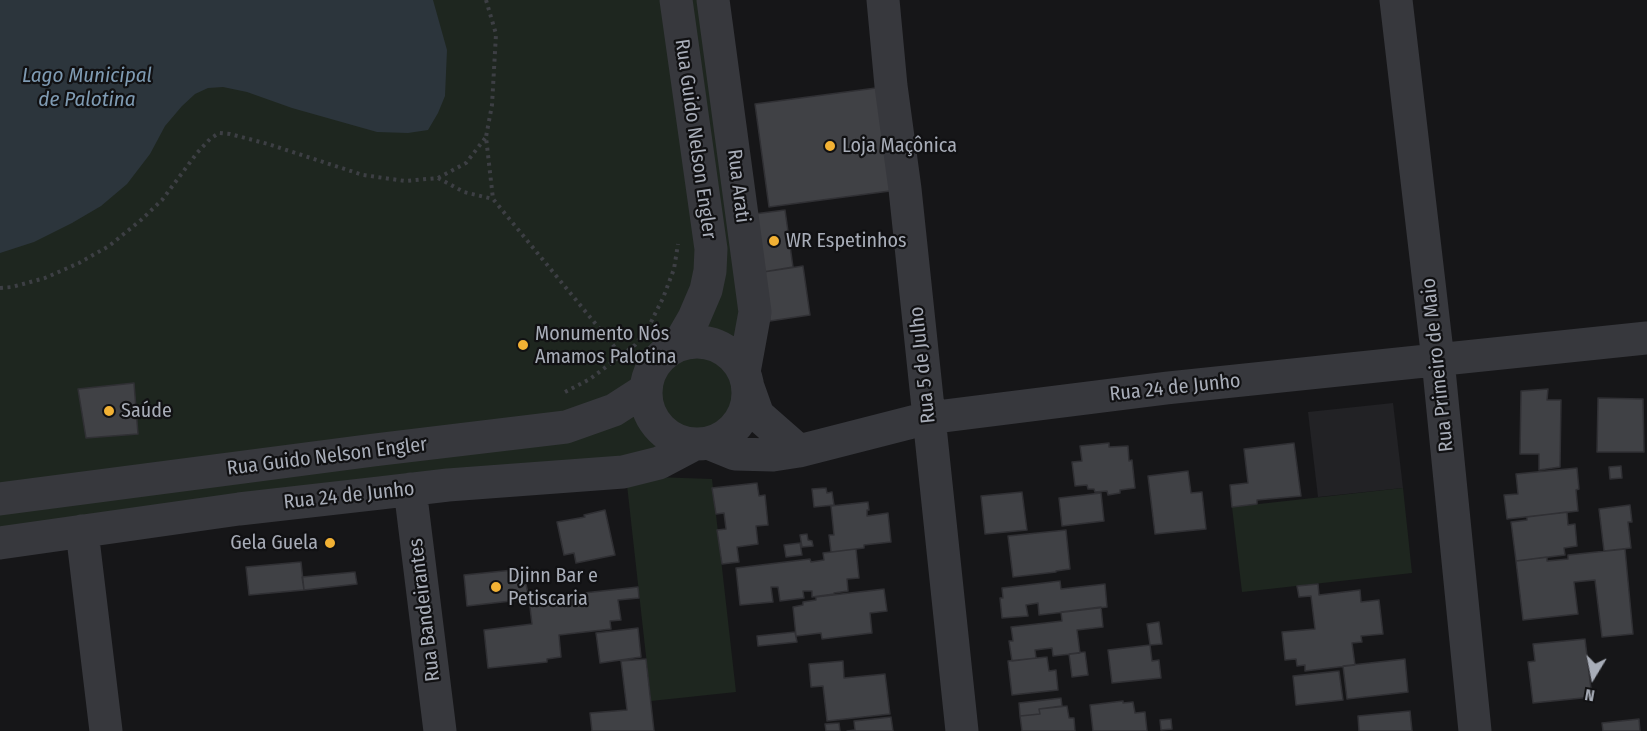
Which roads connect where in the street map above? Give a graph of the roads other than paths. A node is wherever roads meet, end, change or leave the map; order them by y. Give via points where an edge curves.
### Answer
1 (676, 0) edge
2 (713, 0) edge
3 (883, 0) edge
4 (1396, 0) edge
5 (1647, 338) edge
6 (679, 344) junction
7 (1438, 360) junction
8 (746, 380) junction
9 (645, 390) junction
10 (928, 418) junction
11 (701, 444) junction
12 (799, 452) junction
13 (410, 489) junction
14 (0, 499) edge
15 (82, 531) junction
16 (0, 543) edge
17 (106, 731) edge
18 (440, 731) edge
19 (962, 731) edge
20 (1475, 731) edge

1 - 6 street, Rua Guido Nelson Engler via 711,249 706,290
2 - 8 street, Rua Arati via 754,312
3 - 10 street, Rua 5 de Julho
4 - 7 street, Rua Primeiro de Maio
5 - 7 street, Rua 24 de Junho
6 - 8 street via 694,341 724,349 736,359
6 - 9 street via 655,362
7 - 10 street, Rua 24 de Junho
7 - 20 street, Rua Primeiro de Maio
8 - 11 street via 743,417 722,438
8 - 12 street via 758,415
9 - 11 street via 650,416 658,427 681,442
9 - 14 street, Rua Guido Nelson Engler via 614,410 566,427
10 - 12 street, Rua 24 de Junho
10 - 19 street, Rua 5 de Julho
11 - 12 street, Rua 24 de Junho via 735,454
11 - 13 street, Rua 24 de Junho via 659,463 622,472
13 - 15 street, Rua 24 de Junho
13 - 18 street, Rua Bandeirantes
15 - 16 street, Rua 24 de Junho
15 - 17 street

